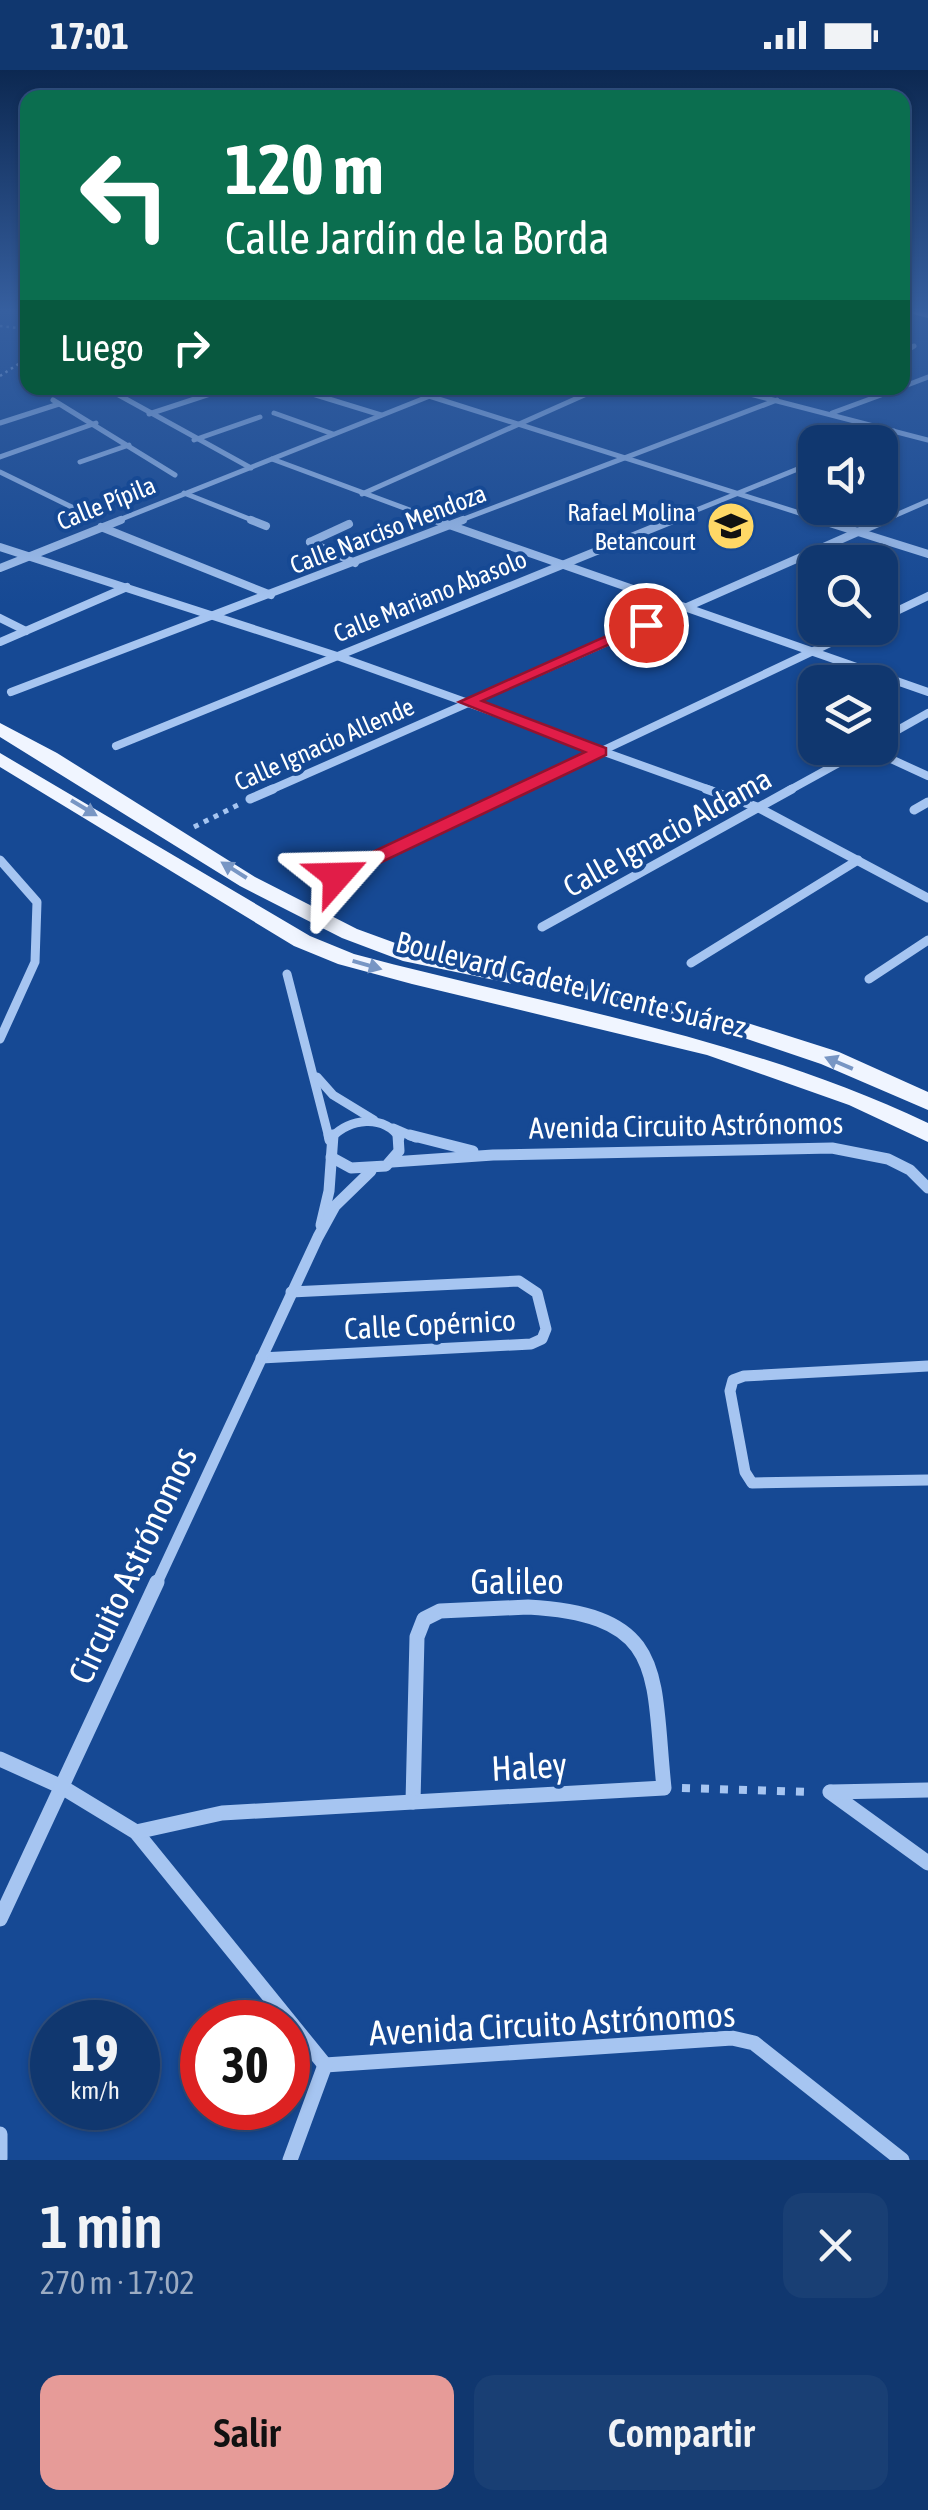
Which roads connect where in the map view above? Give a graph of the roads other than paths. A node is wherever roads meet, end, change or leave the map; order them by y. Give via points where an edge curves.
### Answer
1 (36, 410) edge
2 (70, 410) edge
3 (143, 410) edge
4 (163, 410) edge
5 (364, 410) edge
6 (396, 410) edge
7 (471, 410) edge
8 (550, 410) edge
9 (752, 410) edge
10 (813, 410) edge
11 (842, 410) edge
12 (274, 412) dead end
13 (150, 414) junction
14 (830, 414) junction
15 (382, 415) junction
16 (260, 417) dead end
17 (0, 423) edge
18 (96, 424) junction
19 (516, 424) junction
20 (873, 425) edge
21 (898, 432) edge
22 (334, 434) junction
23 (194, 440) junction
24 (928, 440) edge
25 (129, 445) junction
26 (0, 456) edge
27 (272, 459) junction
28 (625, 459) junction
29 (80, 462) dead end
30 (250, 468) junction
31 (798, 468) edge
32 (0, 472) edge
33 (176, 475) dead end
34 (184, 493) junction
35 (733, 493) junction
36 (362, 494) junction
37 (928, 501) edge
38 (86, 514) dead end
39 (349, 524) dead end
40 (266, 526) dead end
41 (100, 527) junction
42 (452, 527) junction
43 (857, 532) junction
44 (0, 547) edge
45 (928, 554) edge
46 (31, 555) junction
47 (354, 563) junction
48 (557, 565) junction
49 (0, 568) edge
50 (127, 587) junction
51 (271, 596) junction
52 (928, 596) edge
53 (682, 609) junction
54 (898, 610) edge
55 (214, 617) junction
56 (0, 618) edge
57 (26, 631) junction
58 (0, 642) edge
59 (825, 645) edge
60 (806, 654) junction
61 (337, 656) junction
62 (11, 692) dead end
63 (928, 692) edge
64 (467, 702) junction
65 (928, 713) edge
66 (0, 729) edge
67 (898, 730) edge
68 (116, 746) dead end
69 (600, 752) junction
70 (0, 759) edge
71 (898, 762) edge
72 (834, 765) edge
73 (928, 776) edge
74 (250, 800) road end
75 (928, 802) edge
76 (757, 806) junction
77 (914, 810) dead end
78 (0, 860) edge
79 (858, 860) junction
80 (337, 876) dead end
81 (928, 898) edge
82 (542, 926) dead end
83 (928, 940) edge
84 (691, 964) dead end
85 (287, 974) dead end
86 (869, 980) dead end
87 (0, 1039) edge
88 (313, 1072) junction
89 (928, 1102) edge
90 (377, 1122) junction
91 (392, 1128) junction
92 (928, 1133) edge
93 (330, 1140) junction
94 (493, 1155) junction
95 (332, 1157) junction
96 (392, 1162) junction
97 (371, 1171) junction
98 (928, 1188) edge
99 (318, 1237) junction
100 (291, 1292) junction
101 (261, 1358) junction
102 (928, 1366) edge
103 (928, 1480) edge
104 (0, 1760) edge
105 (62, 1786) junction
106 (664, 1788) joint
107 (928, 1790) edge
108 (413, 1802) junction
109 (136, 1832) junction
110 (928, 1863) edge
111 (0, 1919) edge
112 (325, 2065) junction
113 (0, 2134) edge
114 (0, 2158) edge
115 (290, 2160) edge
116 (902, 2160) edge

1 - 17 street
2 - 18 street
3 - 13 street
4 - 13 street
5 - 15 street
6 - 15 street, Calle Pípila
7 - 19 street
8 - 19 street
9 - 28 street, Calle Narciso Mendoza
10 - 14 street
11 - 14 street
12 - 22 street
13 - 23 street
14 - 20 street
15 - 22 street, Calle Pípila
16 - 23 street
18 - 25 street
18 - 26 street
19 - 28 street
19 - 36 street
21 - 24 street
22 - 27 street, Calle Pípila
23 - 30 street
25 - 29 street
25 - 33 street
27 - 30 street, Calle Pípila
27 - 36 street
28 - 35 street
28 - 42 street, Calle Narciso Mendoza
30 - 34 street, Calle Pípila
31 - 35 street, Calle Mariano Abasolo
32 - 38 street
34 - 40 street
34 - 41 street, Calle Pípila
35 - 43 street
35 - 48 street, Calle Mariano Abasolo
36 - 42 street
37 - 43 street, Calle Ignacio Allende
39 - 47 street via 310,542
41 - 46 street, Calle Pípila
41 - 51 street
42 - 47 street, Calle Narciso Mendoza
42 - 48 street
43 - 45 street
43 - 53 street, Calle Ignacio Allende
44 - 46 street
46 - 49 street, Calle Pípila
46 - 50 street
47 - 51 street, Calle Narciso Mendoza
48 - 53 street
48 - 61 street, Calle Mariano Abasolo
50 - 55 street
50 - 57 street
51 - 55 street, Calle Narciso Mendoza
52 - 54 street
53 - 60 street
53 - 64 street, Calle Ignacio Allende
55 - 61 street
55 - 62 street, Calle Narciso Mendoza
56 - 57 street
57 - 58 street
59 - 60 street
60 - 63 street
60 - 69 street
61 - 64 street
61 - 68 street, Calle Mariano Abasolo
64 - 69 street
64 - 74 street, Calle Ignacio Allende
65 - 67 street
89 -> 66 main road, Boulevard Cadete Vicente Suárez via 830,1058 705,1017 355,939
69 - 76 street
69 - 80 street
70 -> 92 main road, Boulevard Cadete Vicente Suárez via 302,941 346,959 766,1062
71 - 73 street
72 - 76 street, Calle Ignacio Aldama
75 - 77 street
76 - 79 street
76 - 82 street, Calle Ignacio Aldama
78 - 87 street via 36,902 36,962
79 - 81 street
79 - 84 street
83 - 86 street
85 - 88 street
88 - 90 street via 333,1095
88 - 93 street
90 - 91 street
90 - 93 street via 353,1122
91 - 94 street, Avenida Circuito Astrónomos
91 - 96 street via 401,1146
93 - 95 street
94 - 96 street, Avenida Circuito Astrónomos
94 - 98 street, Avenida Circuito Astrónomos via 832,1148 888,1159
95 - 97 street via 348,1169
95 - 99 street, Circuito Astrónomos
96 - 97 street
97 - 99 street, Circuito Astrónomos via 343,1197
99 - 100 street, Circuito Astrónomos
100 - 101 street, Circuito Astrónomos
100 - 101 street, Calle Copérnico via 519,1281 536,1292 546,1329 531,1344
101 - 105 street, Circuito Astrónomos
102 - 103 street via 744,1376 730,1391 744,1472 752,1483
104 - 105 street
105 - 109 street
105 - 111 street, Circuito Astrónomos
106 - 108 street, Haley
106 - 108 street, Galileo via 651,1666 634,1636 567,1608 440,1611 424,1619 416,1638
107 - 110 street via 830,1792
108 - 109 street, Haley via 222,1814
109 - 112 street
112 - 115 street
112 - 116 street, Avenida Circuito Astrónomos via 732,2038 754,2043
113 - 114 street

